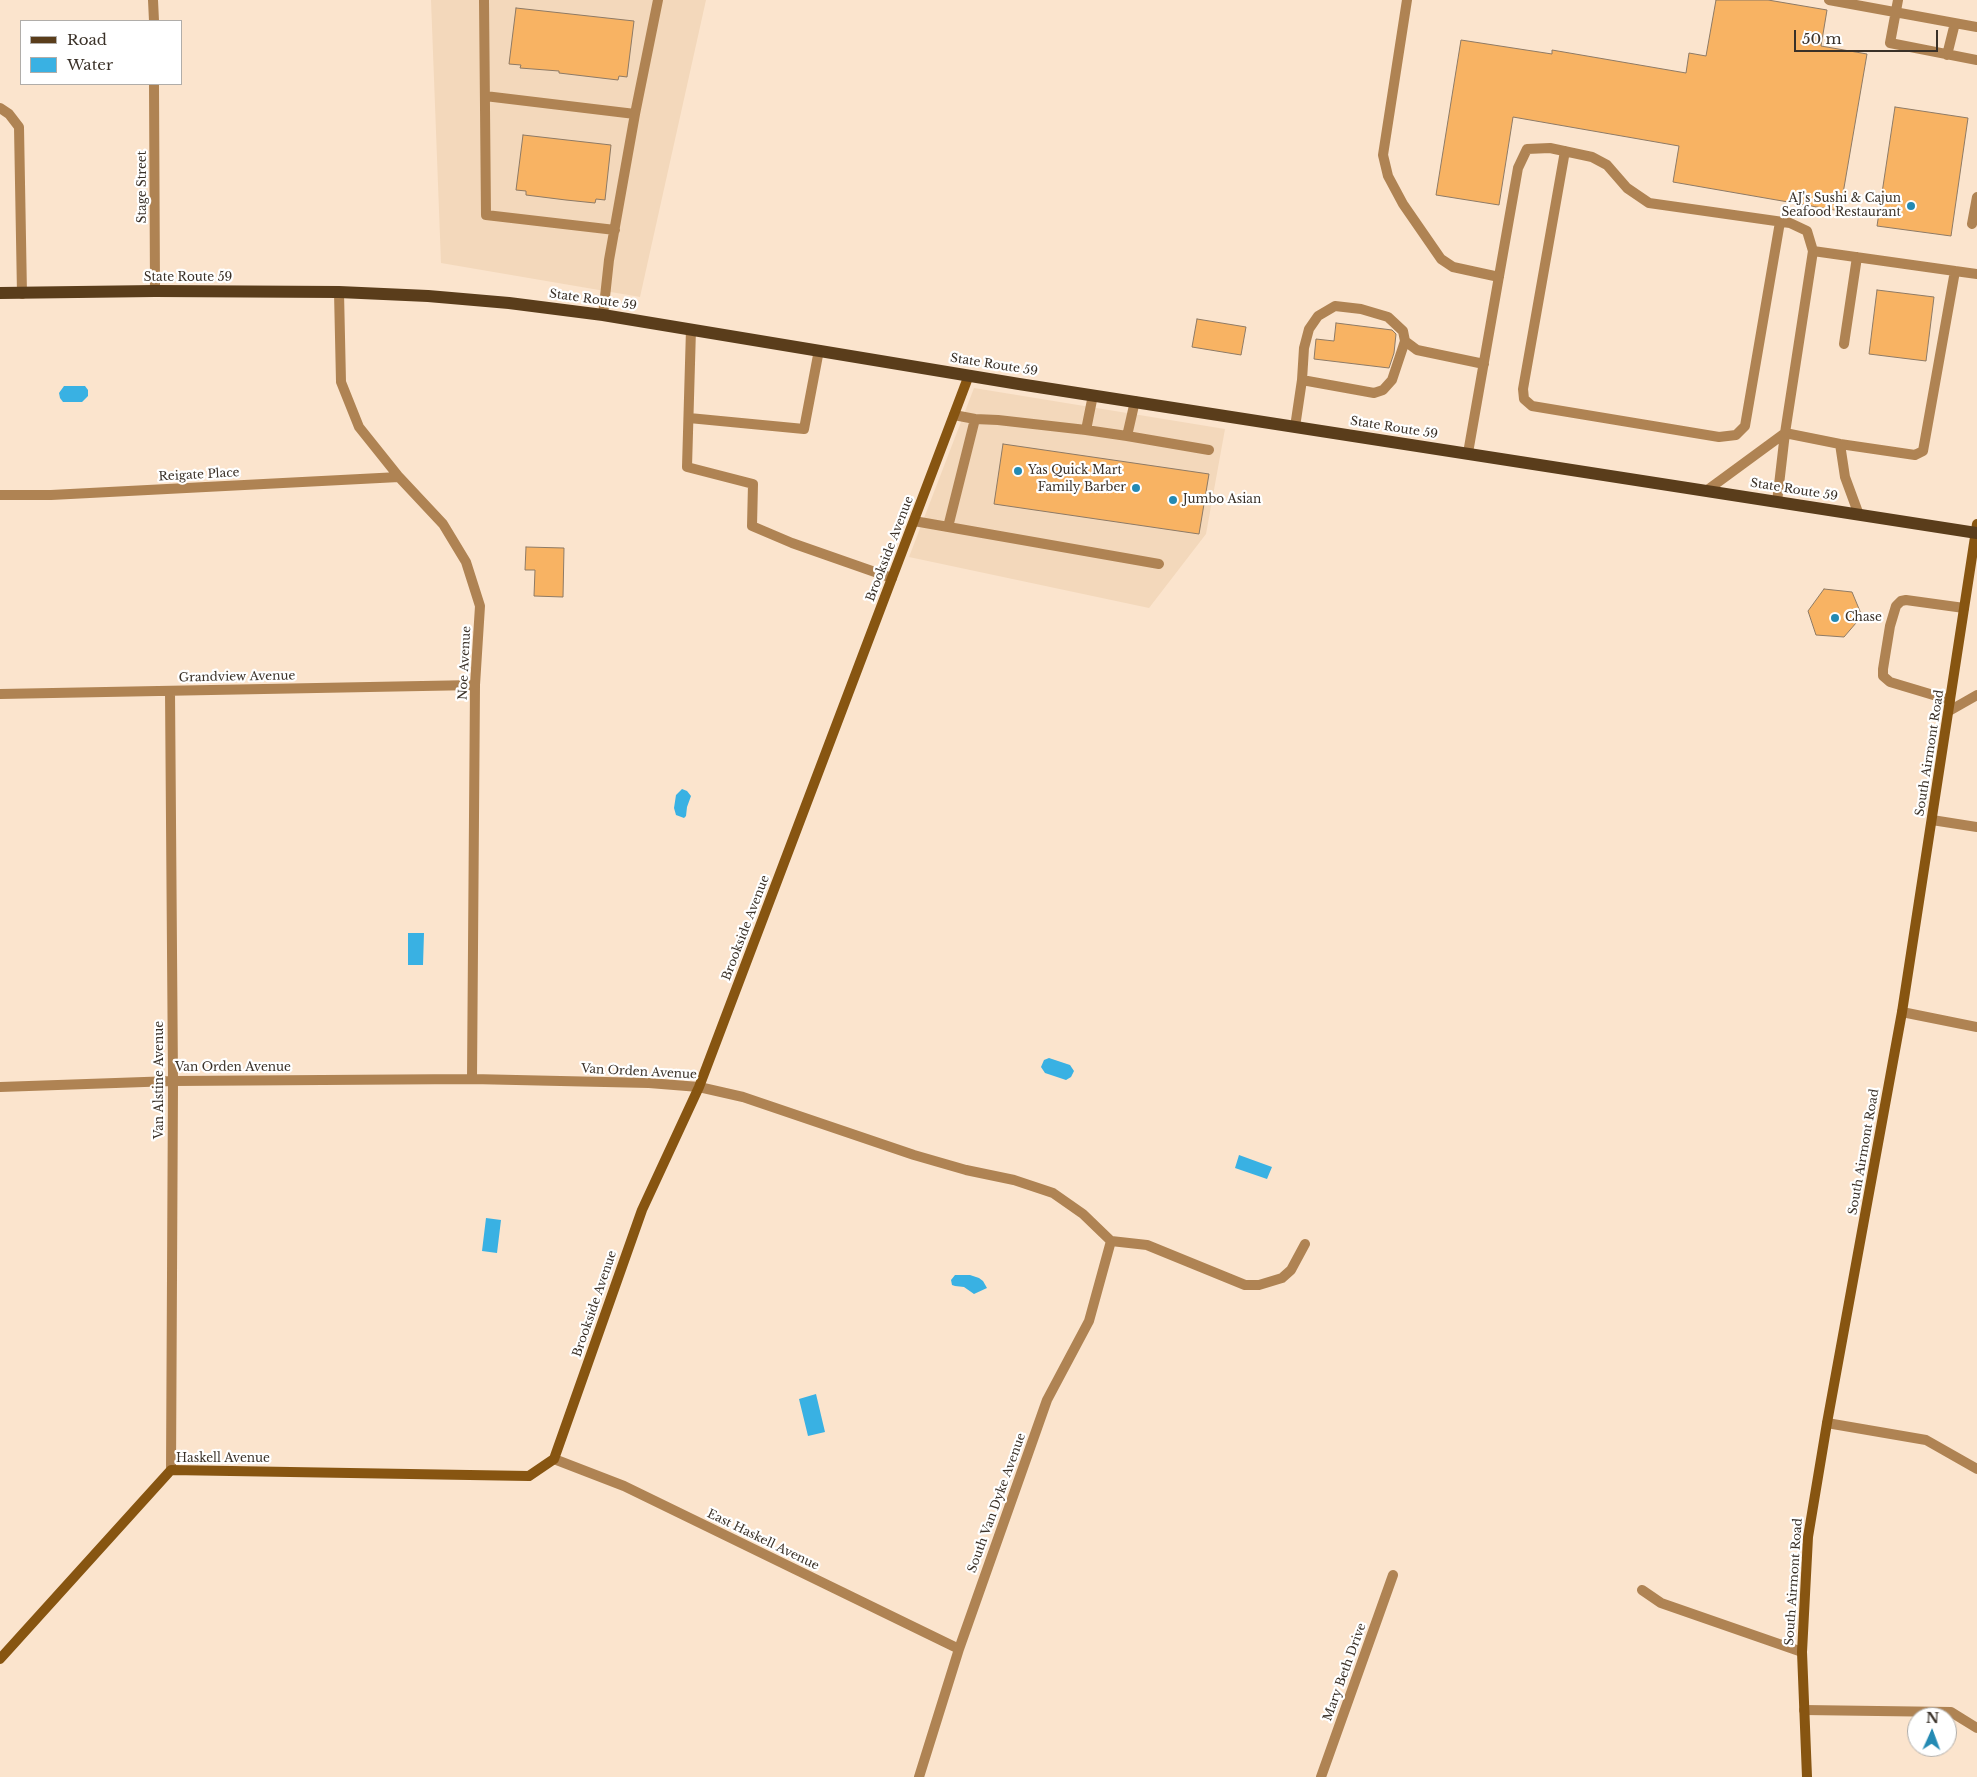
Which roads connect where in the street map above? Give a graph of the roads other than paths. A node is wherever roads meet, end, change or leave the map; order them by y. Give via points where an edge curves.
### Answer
1 (154, 0) edge
2 (484, 0) edge
3 (658, 0) edge
4 (1407, 0) edge
5 (1829, 0) edge
6 (1898, 0) edge
7 (1896, 12) junction
8 (154, 20) edge
9 (1955, 23) junction
10 (1977, 28) edge
11 (1947, 55) junction
12 (1977, 60) edge
13 (154, 85) edge
14 (485, 96) junction
15 (0, 108) edge
16 (635, 114) junction
17 (1565, 151) junction
18 (1977, 197) edge
19 (1780, 222) junction
20 (1972, 224) dead end
21 (615, 230) junction
22 (1813, 251) junction
23 (1857, 257) junction
24 (1955, 271) junction
25 (1977, 274) edge
26 (1499, 277) junction
27 (155, 291) junction
28 (339, 292) junction
29 (0, 294) edge
30 (22, 294) junction
31 (603, 315) junction
32 (691, 329) junction
33 (1405, 341) junction
34 (1844, 344) dead end
35 (819, 350) junction
36 (1484, 364) junction
37 (969, 375) junction
38 (1302, 380) junction
39 (1094, 395) junction
40 (1135, 401) junction
41 (954, 415) junction
42 (689, 418) junction
43 (974, 420) junction
44 (1295, 426) junction
45 (1086, 430) junction
46 (1785, 433) junction
47 (1127, 436) junction
48 (1840, 444) junction
49 (1209, 450) dead end
50 (1468, 453) junction
51 (399, 477) junction
52 (1706, 491) junction
53 (0, 495) edge
54 (1777, 502) junction
55 (1859, 514) junction
56 (914, 521) junction
57 (948, 527) junction
58 (1976, 530) edge
59 (1159, 564) dead end
60 (892, 578) junction
61 (1964, 608) junction
62 (476, 685) junction
63 (170, 691) junction
64 (0, 694) edge
65 (1977, 694) edge
66 (1950, 700) junction
67 (1949, 711) junction
68 (1932, 820) junction
69 (1977, 827) edge
70 (1902, 1012) junction
71 (1977, 1028) edge
72 (472, 1079) junction
73 (172, 1081) junction
74 (0, 1087) edge
75 (699, 1087) junction
76 (1111, 1242) junction
77 (1306, 1244) dead end
78 (1827, 1423) junction
79 (554, 1459) junction
80 (1977, 1469) edge
81 (171, 1470) junction
82 (1393, 1575) dead end
83 (1642, 1590) dead end
84 (959, 1649) junction
85 (1802, 1652) junction
86 (0, 1659) edge
87 (1804, 1710) junction
88 (1977, 1728) edge
89 (919, 1777) edge
90 (1321, 1777) edge
91 (1808, 1777) edge

1 - 8 street
2 - 14 street
3 - 16 street
4 - 26 street via 1384,155 1388,176 1403,204 1442,259 1453,267
5 - 7 street
6 - 7 street
7 - 9 street
7 - 11 street via 1890,44
9 - 10 street
9 - 11 street
11 - 12 street
13 - 27 street, Stage Street
14 - 16 street
14 - 21 street via 486,215
15 - 30 street via 19,127
16 - 21 street
17 - 19 street via 1592,156 1607,165 1627,188 1649,204
17 - 19 street via 1523,389 1524,399 1532,406 1719,437 1736,435 1745,426
17 - 26 street via 1527,149 1518,168
18 - 20 street
19 - 22 street via 1807,231
21 - 31 street
22 - 23 street
22 - 46 street
23 - 24 street
23 - 34 street
24 - 25 street
24 - 48 street via 1923,451 1915,455
26 - 36 street
27 - 28 main road, State Route 59
27 - 30 main road, State Route 59
28 - 31 main road, State Route 59 via 509,303
28 - 51 street, Noe Avenue via 342,382 359,426
29 - 30 main road, State Route 59
31 - 32 main road, State Route 59
32 - 35 main road, State Route 59
32 - 42 street
33 - 36 street via 1417,350
33 - 38 street via 1392,380 1383,390 1374,393
33 - 38 street via 1403,331 1388,317 1335,306 1318,316 1308,330
35 - 37 main road, State Route 59
35 - 42 street via 804,429
36 - 50 street
37 - 39 main road, State Route 59
37 - 41 street, Brookside Avenue
38 - 44 street
39 - 40 main road, State Route 59
39 - 45 street
40 - 44 main road, State Route 59
40 - 47 street
41 - 43 street
41 - 56 street, Brookside Avenue
42 - 60 street via 687,467 753,484 752,526
43 - 45 street
43 - 57 street
44 - 50 main road, State Route 59
45 - 47 street
46 - 48 street
46 - 52 street
46 - 54 street
47 - 49 street
48 - 55 street via 1845,476
50 - 52 main road, State Route 59
51 - 53 street, Reigate Place
51 - 62 street, Noe Avenue via 443,524 466,562 480,606
52 - 54 main road, State Route 59
54 - 55 main road, State Route 59
55 - 58 main road, State Route 59
56 - 57 street
56 - 60 street, Brookside Avenue
57 - 59 street
58 - 61 street, South Airmont Road
60 - 75 street, Brookside Avenue
61 - 66 street, South Airmont Road
61 - 66 street via 1906,600 1896,606 1883,669 1890,682
62 - 63 street, Grandview Avenue
62 - 72 street, Noe Avenue
63 - 64 street, Grandview Avenue
63 - 73 street, Van Alstine Avenue
65 - 67 street
66 - 67 street, South Airmont Road
67 - 68 street, South Airmont Road
68 - 69 street
68 - 70 street, South Airmont Road
70 - 71 street
70 - 78 street, South Airmont Road
72 - 73 street, Van Orden Avenue
72 - 75 street, Van Orden Avenue
73 - 74 street, Van Orden Avenue
73 - 81 street, Van Alstine Avenue
75 - 76 street, Van Orden Avenue via 743,1098 914,1155 1053,1193 1083,1214
75 - 79 street, Brookside Avenue via 642,1210
76 - 77 street via 1148,1245 1245,1285 1259,1285 1282,1278 1291,1270
76 - 84 street, South Van Dyke Avenue via 1089,1321 1047,1400
78 - 80 street via 1926,1440
78 - 85 street, South Airmont Road via 1808,1537
79 - 81 street, Haskell Avenue via 529,1476
79 - 84 street, East Haskell Avenue via 624,1486
81 - 86 street, Haskell Avenue
82 - 90 street, Mary Beth Drive
83 - 85 street via 1661,1603
84 - 89 street, South Van Dyke Avenue
85 - 87 street, South Airmont Road
87 - 88 street via 1951,1712
87 - 91 street, South Airmont Road

